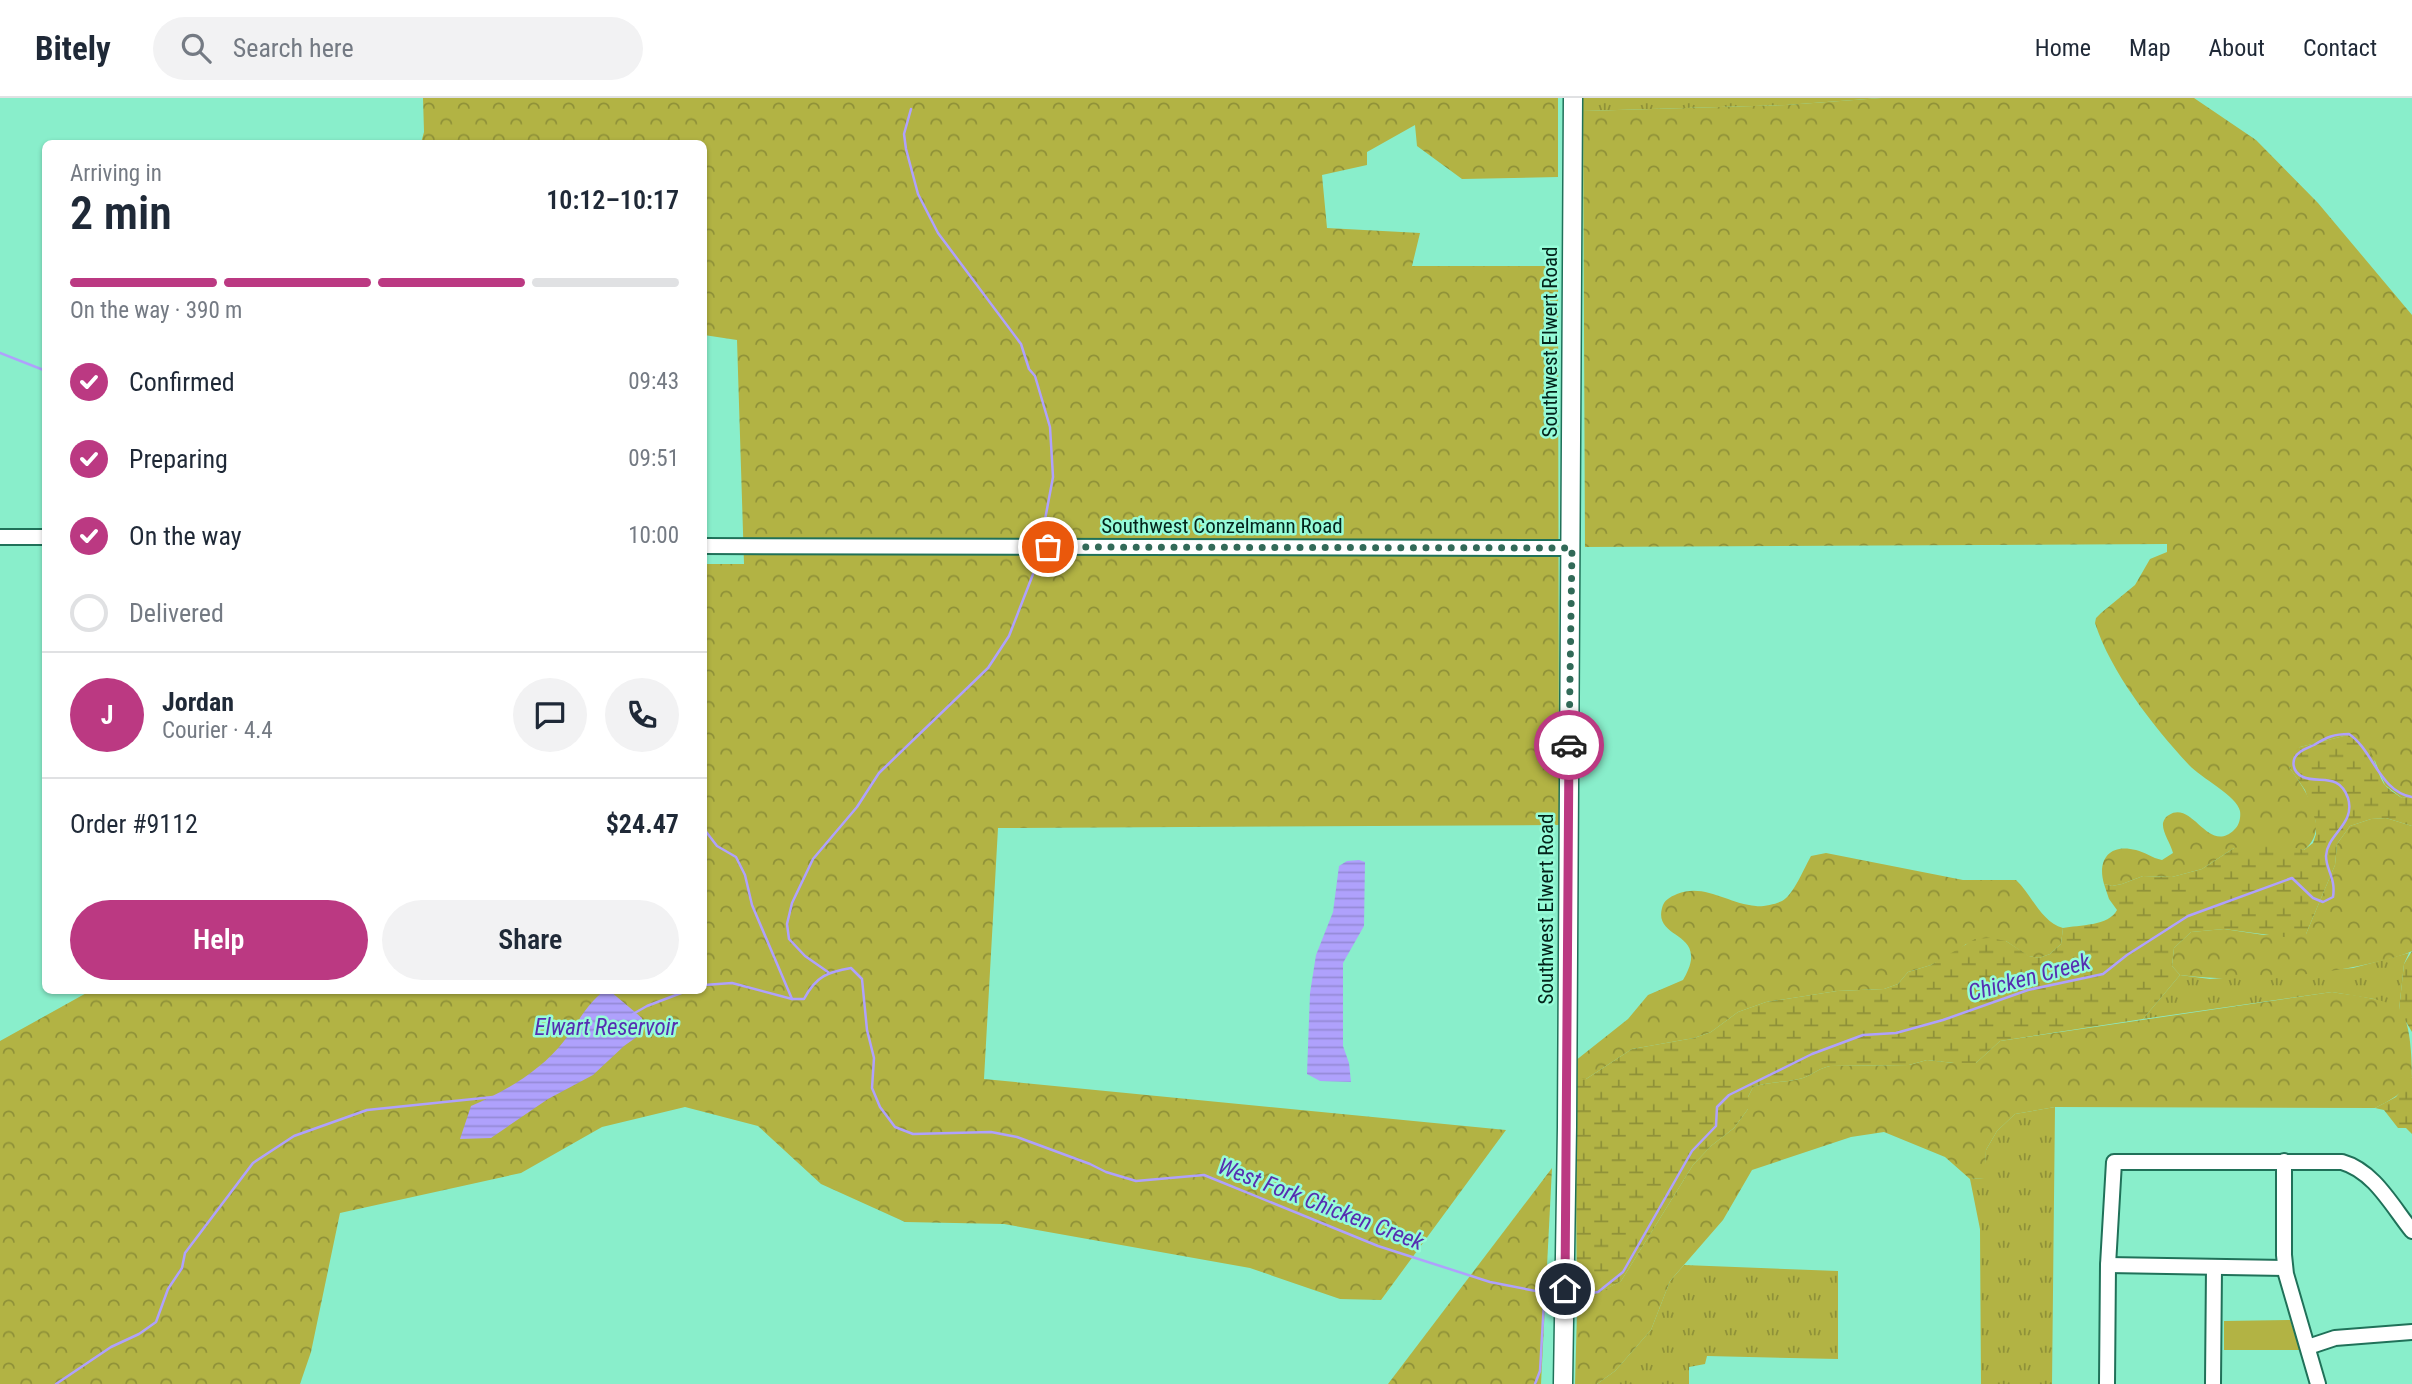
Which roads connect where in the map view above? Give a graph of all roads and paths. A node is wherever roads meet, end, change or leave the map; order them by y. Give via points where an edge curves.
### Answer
1 (1573, 98) edge
2 (0, 537) edge
3 (42, 537) edge
4 (707, 546) edge
5 (1572, 548) junction
6 (2284, 1161) junction
7 (2412, 1231) edge
8 (2108, 1265) junction
9 (2214, 1267) junction
10 (2285, 1268) junction
11 (2412, 1332) edge
12 (2308, 1347) junction
13 (1563, 1384) edge
14 (2107, 1384) edge
15 (2213, 1384) edge
16 (2318, 1384) edge

1 - 5 main road, Southwest Elwert Road
2 - 3 street
4 - 5 street, Southwest Conzelmann Road
5 - 13 main road, Southwest Elwert Road
6 - 7 street via 2342,1162 2358,1168
6 - 8 street via 2114,1163
6 - 10 street
8 - 9 street
8 - 14 street
9 - 10 street
9 - 15 street
10 - 12 street
11 - 12 street via 2335,1338
12 - 16 street

